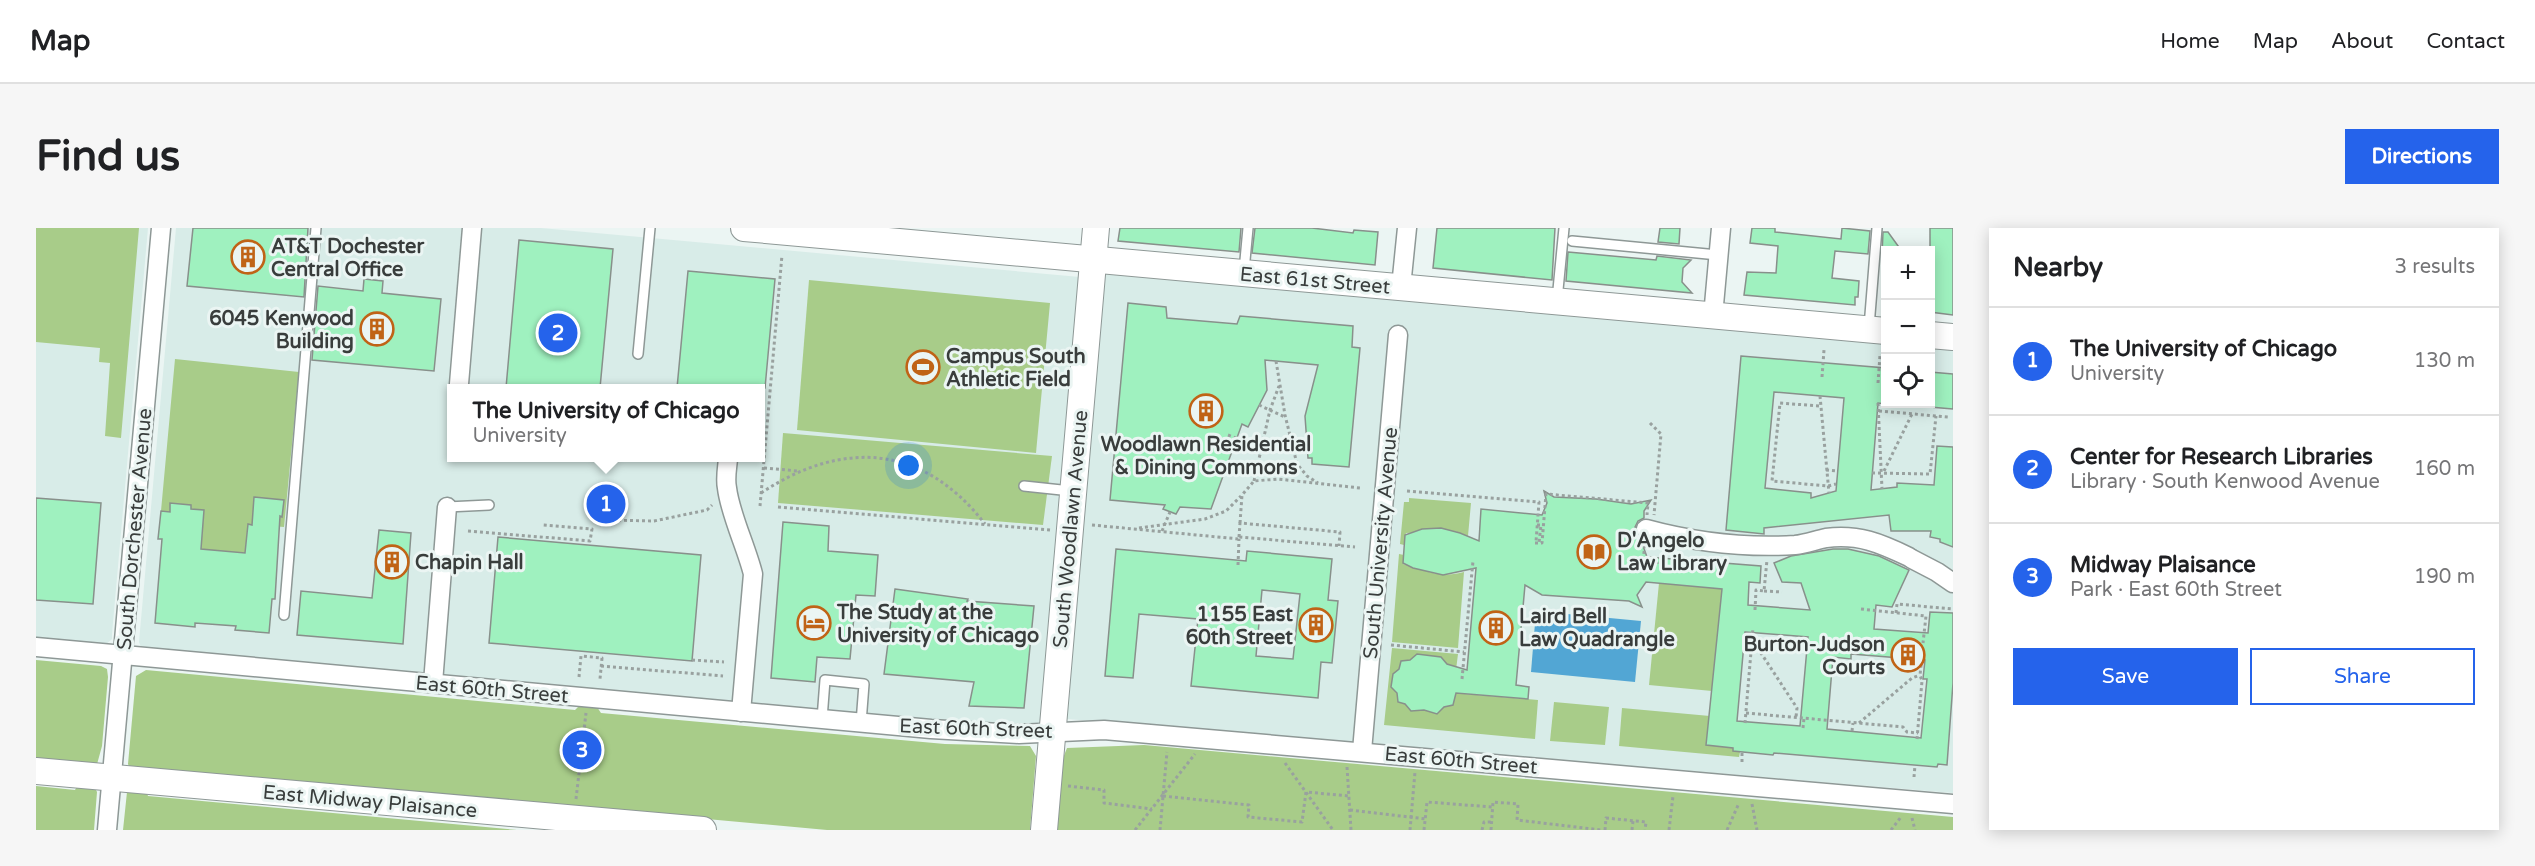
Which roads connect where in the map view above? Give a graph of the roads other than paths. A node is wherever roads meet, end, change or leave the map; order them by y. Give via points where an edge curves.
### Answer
1 (161, 228) edge
2 (316, 228) edge
3 (472, 228) edge
4 (650, 228) edge
5 (744, 228) edge
6 (1096, 228) edge
7 (1248, 228) edge
8 (1407, 228) edge
9 (1564, 228) edge
10 (1721, 228) edge
11 (1877, 228) edge
12 (797, 230) edge
13 (1572, 241) dead end
14 (1718, 255) junction
15 (1093, 260) junction
16 (1244, 273) junction
17 (1401, 287) junction
18 (1557, 302) junction
19 (1713, 316) junction
20 (1398, 335) dead end
21 (1935, 335) edge
22 (1953, 337) edge
23 (1878, 338) edge
24 (638, 354) dead end
25 (459, 384) dead end
26 (728, 462) edge
27 (1024, 486) dead end
28 (1073, 492) junction
29 (489, 505) dead end
30 (447, 507) joint
31 (1646, 522) road end
32 (1953, 583) edge
33 (284, 615) dead end
34 (36, 647) edge
35 (122, 654) junction
36 (433, 683) junction
37 (741, 712) junction
38 (822, 719) junction
39 (861, 723) junction
40 (1052, 732) junction
41 (1362, 751) junction
42 (36, 771) edge
43 (111, 779) junction
44 (1953, 804) edge
45 (107, 830) edge
46 (703, 830) edge
47 (1044, 830) edge

1 - 35 street, South Dorchester Avenue
2 - 33 lane
3 - 25 street
4 - 24 lane
5 - 12 street, East 61st Street
6 - 15 street, South Woodlawn Avenue
7 - 16 lane
8 - 17 street
9 - 18 lane
10 - 14 street
11 - 23 lane
12 - 15 street, East 61st Street via 948,242
13 - 14 lane
14 - 19 street
15 - 16 street, East 61st Street
15 - 28 street, South Woodlawn Avenue
16 - 17 street, East 61st Street
17 - 18 street, East 61st Street
18 - 19 street, East 61st Street
19 - 23 street, East 61st Street
20 - 41 street, South University Avenue
21 - 22 street
26 - 37 street via 730,505 753,574
27 - 28 lane
28 - 40 street, South Woodlawn Avenue
29 - 30 lane
30 - 36 street
31 - 32 street via 1674,537 1717,543 1797,545 1856,536 1911,558
34 - 35 street, East 60th Street
35 - 36 street, East 60th Street
35 - 43 street, South Dorchester Avenue
36 - 37 street, East 60th Street
37 - 38 street, East 60th Street
38 - 39 street, East 60th Street
38 - 39 lane via 825,680 864,684
39 - 40 street, East 60th Street via 997,733
40 - 41 street, East 60th Street via 1104,730
40 - 47 street, South Woodlawn Avenue
41 - 44 street, East 60th Street
42 - 43 street, East Midway Plaisance
43 - 45 street, South Dorchester Avenue
43 - 46 street, East Midway Plaisance

